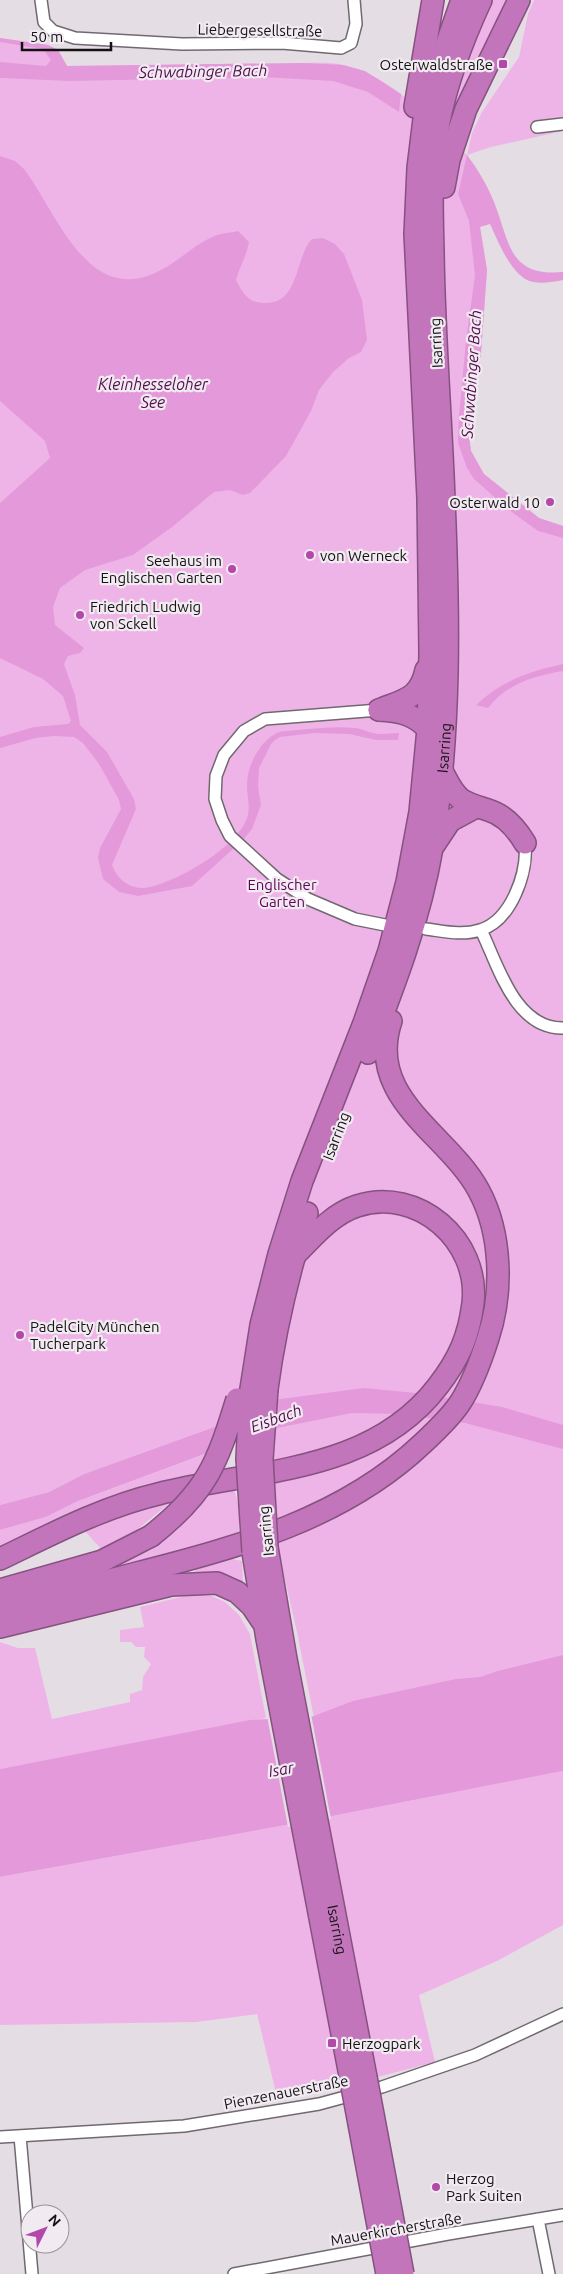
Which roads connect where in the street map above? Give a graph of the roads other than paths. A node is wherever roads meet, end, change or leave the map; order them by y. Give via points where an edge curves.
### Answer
1 (41, 0) edge
2 (354, 0) edge
3 (433, 0) edge
4 (462, 0) edge
5 (480, 0) edge
6 (518, 0) edge
7 (563, 124) edge
8 (537, 127) dead end
9 (432, 219) junction
10 (415, 234) junction
11 (430, 653) junction
12 (379, 710) junction
13 (436, 727) junction
14 (442, 771) junction
15 (476, 807) junction
16 (525, 843) joint
17 (432, 849) junction
18 (385, 925) dead end
19 (426, 929) dead end
20 (481, 930) junction
21 (402, 965) junction
22 (563, 1028) edge
23 (294, 1256) junction
24 (251, 1394) junction
25 (0, 1559) edge
26 (0, 1590) edge
27 (0, 1608) edge
28 (0, 1627) edge
29 (271, 1633) junction
30 (563, 2014) edge
31 (358, 2079) junction
32 (20, 2136) junction
33 (0, 2137) edge
34 (563, 2215) edge
35 (538, 2219) junction
36 (32, 2274) edge
37 (234, 2274) edge
38 (387, 2274) edge
39 (403, 2274) edge
40 (549, 2274) edge

1 - 2 street, Liebergesellstraße via 44,22 53,31 75,38 164,43 282,43 341,48 352,43 356,24
3 - 10 highway via 410,157
4 - 10 highway, Isarring via 424,119
5 - 9 highway, Isarring via 439,122 432,176
6 - 9 highway via 466,109 449,160 444,189
7 - 8 street
9 - 13 highway, Isarring via 448,642
10 - 11 highway, Isarring via 428,498
11 - 12 highway via 420,690
11 - 13 highway, Isarring
12 - 13 highway via 401,712
12 - 18 street via 265,719 240,733 224,755 216,776 215,799 230,836 277,878 308,899 355,919
13 - 14 highway, Isarring
13 - 24 highway, Isarring via 407,882 392,940 364,1023 302,1182 268,1294
14 - 15 highway via 461,800
14 - 17 highway, Isarring
15 - 16 highway via 499,814 518,831
15 - 17 highway via 450,821
16 - 20 street via 525,870 517,894 498,918
17 - 21 highway, Isarring
19 - 20 street via 460,933
20 - 22 street via 513,996 530,1018 540,1024
21 - 23 highway, Isarring via 316,1187
21 - 27 highway via 403,985 387,1031 390,1078 400,1097 461,1163 480,1191 495,1245 498,1290 493,1323 479,1366 460,1404 434,1433 375,1483 296,1524 209,1555
23 - 24 highway, Isarring via 275,1329
23 - 25 highway via 332,1219 356,1206 380,1201 405,1203 446,1227 459,1244 474,1289 470,1328 456,1360 432,1395 402,1424 352,1451 312,1464 156,1494 79,1522
24 - 26 highway, bridge via 212,1470 185,1506 151,1536 102,1561
24 - 29 highway, Isarring, bridge via 247,1459
28 - 29 highway via 171,1585 217,1584 236,1592 252,1606
29 - 31 highway, Isarring
30 - 32 street, Pienzenauerstraße via 475,2055 341,2099 184,2126
31 - 38 highway, Isarring, bridge
31 - 39 highway, Isarring, bridge
32 - 33 street, Pienzenauerstraße
32 - 36 street
34 - 35 street, Mauerkircherstraße
35 - 37 street, Mauerkircherstraße
35 - 40 street

